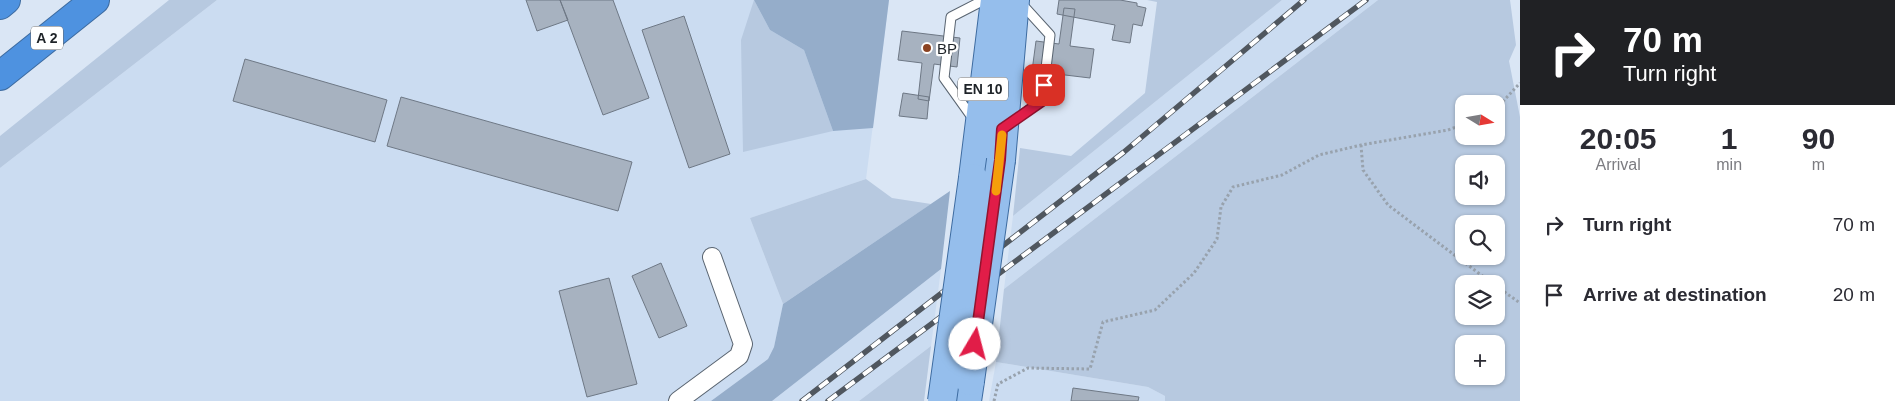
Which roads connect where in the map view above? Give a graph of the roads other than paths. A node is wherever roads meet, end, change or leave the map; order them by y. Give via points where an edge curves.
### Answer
1 (6, 0) edge
2 (95, 0) edge
3 (984, 0) edge
4 (995, 0) edge
5 (1017, 0) edge
6 (0, 5) edge
7 (0, 76) edge
8 (990, 128) junction
9 (712, 257) dead end
10 (969, 391) edge
11 (678, 401) edge
12 (942, 401) edge

1 - 6 highway
2 - 7 highway, A 2
3 - 8 lane via 951,17 944,78
4 - 8 main road, EN 10
5 - 8 main road, EN 10
5 - 8 lane via 1050,35 1042,101
8 - 10 main road, EN 10, bridge via 1000,160
8 - 12 main road, EN 10, bridge via 973,178
9 - 11 street via 743,344 740,356

